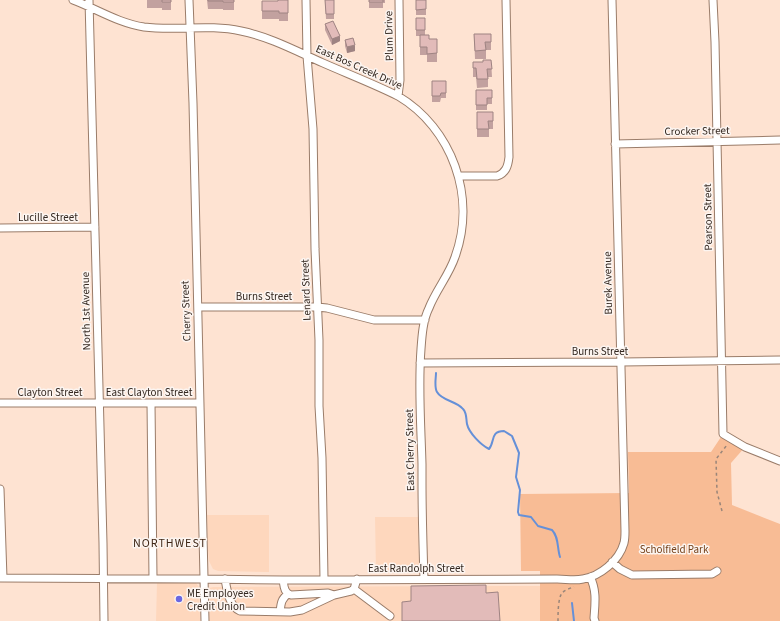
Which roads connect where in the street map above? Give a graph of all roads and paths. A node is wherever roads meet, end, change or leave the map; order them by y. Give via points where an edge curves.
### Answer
1 (73, 0) edge
2 (189, 0) edge
3 (306, 0) edge
4 (399, 0) edge
5 (506, 0) edge
6 (612, 0) edge
7 (713, 0) edge
8 (90, 3) edge
9 (190, 27) junction
10 (307, 56) junction
11 (398, 96) junction
12 (780, 140) edge
13 (717, 142) junction
14 (615, 144) junction
15 (459, 176) junction
16 (96, 227) junction
17 (0, 228) edge
18 (198, 307) junction
19 (317, 307) junction
20 (425, 320) junction
21 (780, 360) edge
22 (722, 361) junction
23 (621, 362) junction
24 (420, 363) junction
25 (0, 403) edge
26 (99, 403) junction
27 (151, 403) junction
28 (199, 403) junction
29 (732, 439) junction
30 (780, 461) edge
31 (0, 489) edge
32 (722, 511) dead end
33 (612, 562) junction
34 (717, 571) dead end
35 (1, 578) edge
36 (104, 578) junction
37 (154, 578) junction
38 (204, 578) junction
39 (590, 578) junction
40 (225, 579) junction
41 (324, 579) junction
42 (357, 579) junction
43 (424, 579) junction
44 (283, 580) junction
45 (579, 586) dead end
46 (354, 589) junction
47 (288, 594) junction
48 (334, 595) junction
49 (280, 612) junction
50 (390, 616) dead end
51 (104, 621) edge
52 (205, 621) edge
53 (558, 621) edge
54 (595, 621) edge

1 - 8 street, East Bos Creek Drive
2 - 9 street, Cherry Street
3 - 10 street, Lenard Street
4 - 11 street, Plum Drive
5 - 15 street via 508,164 500,175
6 - 14 street, Burek Avenue
7 - 13 street, Pearson Street
8 - 9 street, East Bos Creek Drive via 108,16 138,26
8 - 16 street, North 1st Avenue
9 - 10 street, East Bos Creek Drive via 246,32
9 - 18 street, Cherry Street
10 - 11 street, East Bos Creek Drive
10 - 19 street, Lenard Street via 313,129
11 - 15 street, East Bos Creek Drive via 418,111 438,133
12 - 13 street, Crocker Street
13 - 14 street, Crocker Street
13 - 22 street, Pearson Street
14 - 23 street, Burek Avenue
15 - 20 street, East Bos Creek Drive via 463,205 461,238 453,262 428,309
16 - 17 street, Lucille Street
16 - 26 street, North 1st Avenue
18 - 19 street, Burns Street
18 - 28 street, Cherry Street
19 - 20 street, Burns Street via 374,320
19 - 41 street, Lenard Street
20 - 24 street, East Cherry Street
21 - 22 street, Burns Street
22 - 23 street, Burns Street
22 - 29 street, Pearson Street via 723,434
23 - 24 street, Burns Street
23 - 33 street, Burek Avenue via 625,536 624,545
24 - 43 street, East Cherry Street
25 - 26 street, Clayton Street
26 - 27 street, East Clayton Street
26 - 36 street, North 1st Avenue
27 - 28 street, East Clayton Street
27 - 37 street
28 - 38 street, Cherry Street
29 - 30 street
29 - 32 path via 716,459 717,492
31 - 35 street
33 - 34 street via 632,575 712,574
33 - 39 street, East Randolph Street via 602,572
35 - 36 street, East Randolph Street
36 - 37 street, East Randolph Street
36 - 51 street, North 1st Avenue
37 - 38 street, East Randolph Street
38 - 40 street, East Randolph Street
38 - 52 street, Cherry Street
39 - 43 street, East Randolph Street
39 - 54 street via 596,598
40 - 44 street, East Randolph Street
40 - 49 street via 229,597 236,610
41 - 42 street, East Randolph Street
41 - 44 street, East Randolph Street
42 - 43 street, East Randolph Street
42 - 46 street
44 - 47 street
45 - 53 path via 564,591 561,595
46 - 48 street
46 - 50 street
47 - 48 street
47 - 49 street via 281,602
48 - 49 street via 302,610

